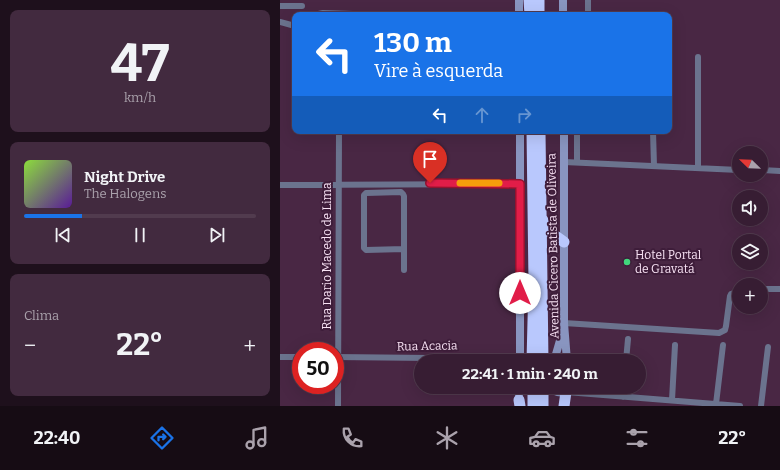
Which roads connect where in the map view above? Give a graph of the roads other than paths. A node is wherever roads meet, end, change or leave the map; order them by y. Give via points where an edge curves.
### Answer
1 (519, 0) edge
2 (529, 0) edge
3 (539, 0) edge
4 (563, 0) edge
5 (588, 0) edge
6 (280, 6) edge
7 (302, 6) dead end
8 (519, 12) edge
9 (530, 12) edge
10 (539, 12) edge
11 (563, 12) edge
12 (588, 12) edge
13 (280, 22) edge
14 (292, 25) edge
15 (698, 57) dead end
16 (339, 134) edge
17 (520, 134) edge
18 (532, 134) edge
19 (540, 134) edge
20 (564, 134) edge
21 (578, 134) edge
22 (653, 134) edge
23 (564, 162) junction
24 (577, 162) junction
25 (654, 166) junction
26 (698, 168) junction
27 (732, 170) edge
28 (768, 170) edge
29 (780, 171) edge
30 (339, 184) junction
31 (384, 184) junction
32 (520, 184) junction
33 (280, 185) edge
34 (385, 192) junction
35 (540, 214) junction
36 (564, 242) junction
37 (404, 249) junction
38 (404, 270) dead end
39 (768, 288) edge
40 (780, 289) edge
41 (732, 294) edge
42 (564, 323) junction
43 (628, 340) dead end
44 (337, 342) edge
45 (676, 345) dead end
46 (723, 345) dead end
47 (768, 347) dead end
48 (520, 354) edge
49 (532, 354) edge
50 (543, 354) edge
51 (556, 354) edge
52 (566, 354) edge
53 (627, 354) edge
54 (280, 357) edge
55 (292, 357) edge
56 (344, 357) edge
57 (414, 358) edge
58 (338, 394) edge
59 (532, 394) edge
60 (543, 394) edge
61 (623, 394) edge
62 (623, 397) junction
63 (566, 398) edge
64 (672, 400) junction
65 (716, 404) junction
66 (338, 406) edge
67 (533, 406) edge
68 (543, 406) edge
69 (740, 406) edge
70 (761, 406) edge

1 - 8 main road
2 - 9 highway
3 - 10 highway
4 - 11 main road
5 - 12 street
6 - 7 street
13 - 14 street
15 - 26 street
16 - 30 street, Rua Dario Macedo de Lima
17 - 32 main road
18 - 49 highway
19 - 35 highway
20 - 23 main road, Avenida Cicero Batista de Oliveira
21 - 24 street
22 - 25 street
23 - 24 street
23 - 36 main road, Avenida Cicero Batista de Oliveira
24 - 25 street
25 - 26 street
26 - 27 street
28 - 29 street
30 - 31 street
30 - 33 street
30 - 44 street, Rua Dario Macedo de Lima
31 - 32 street
31 - 34 street
32 - 48 main road
34 - 37 street via 403,194
34 - 37 street via 368,192 364,195 363,247 366,250
35 - 36 highway via 550,232
35 - 50 highway
36 - 42 main road, Avenida Cicero Batista de Oliveira
37 - 38 street
39 - 40 street
41 - 42 street via 725,330 719,333
42 - 51 main road
42 - 52 main road, Avenida Cicero Batista de Oliveira
43 - 53 street
45 - 64 street
46 - 65 street
47 - 70 street
54 - 55 street
56 - 57 street, Rua Acacia
58 - 66 street, Rua Dario Macedo de Lima
59 - 67 highway
60 - 68 highway
61 - 62 street
62 - 63 street
62 - 64 street
64 - 65 street
65 - 69 street

